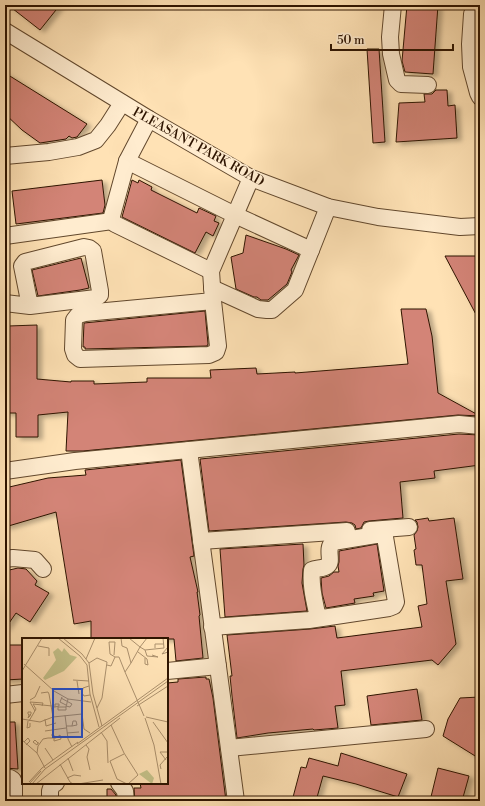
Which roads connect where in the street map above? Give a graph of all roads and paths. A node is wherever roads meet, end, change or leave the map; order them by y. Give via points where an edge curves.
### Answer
1 (393, 5) edge
2 (478, 5) edge
3 (5, 31) edge
4 (428, 85) dead end
5 (480, 97) edge
6 (122, 103) junction
7 (149, 119) junction
8 (5, 156) edge
9 (128, 161) junction
10 (251, 178) junction
11 (328, 207) junction
12 (235, 215) junction
13 (112, 221) junction
14 (480, 226) edge
15 (5, 236) edge
16 (311, 250) junction
17 (211, 271) junction
18 (213, 295) junction
19 (5, 303) edge
20 (30, 306) junction
21 (480, 426) edge
22 (189, 450) junction
23 (5, 471) edge
24 (409, 527) dead end
25 (201, 541) junction
26 (5, 559) edge
27 (43, 569) dead end
28 (318, 618) junction
29 (212, 627) junction
30 (218, 666) junction
31 (168, 671) edge
32 (22, 693) edge
33 (5, 695) edge
34 (426, 729) dead end
35 (229, 748) junction
36 (5, 778) edge
37 (54, 784) edge
38 (120, 784) edge
39 (14, 801) edge
40 (50, 801) edge
41 (126, 801) edge
42 (236, 801) edge

1 - 4 street via 390,37 397,80 401,84
2 - 5 street via 472,14 470,44 472,67
3 - 6 street, PLEASANT PARK ROAD
6 - 7 street, PLEASANT PARK ROAD
6 - 8 street via 96,140 56,151
7 - 9 street
7 - 10 street, PLEASANT PARK ROAD
9 - 12 street
9 - 13 street
10 - 11 street, PLEASANT PARK ROAD
10 - 12 street
11 - 14 street, PLEASANT PARK ROAD via 378,217 460,227
11 - 16 street
12 - 16 street
12 - 17 street
13 - 15 street
13 - 17 street
16 - 18 street via 295,290 272,310
17 - 18 street
18 - 18 street via 78,315 74,320 75,355 80,359 209,355 216,352 218,346
19 - 20 street
20 - 20 street via 96,298 100,295 93,251 84,247 25,262 22,266
21 - 22 street via 459,424
22 - 23 street
22 - 25 street
24 - 25 street
25 - 29 street
26 - 27 street via 35,560
28 - 28 street via 394,606 396,602 385,537 382,534 330,544 329,564 312,570 311,574
28 - 29 street
29 - 30 street
30 - 31 street
30 - 35 street
32 - 33 street
34 - 35 street
35 - 42 street
36 - 39 street via 13,780
37 - 40 street via 50,791
38 - 41 street via 125,791

